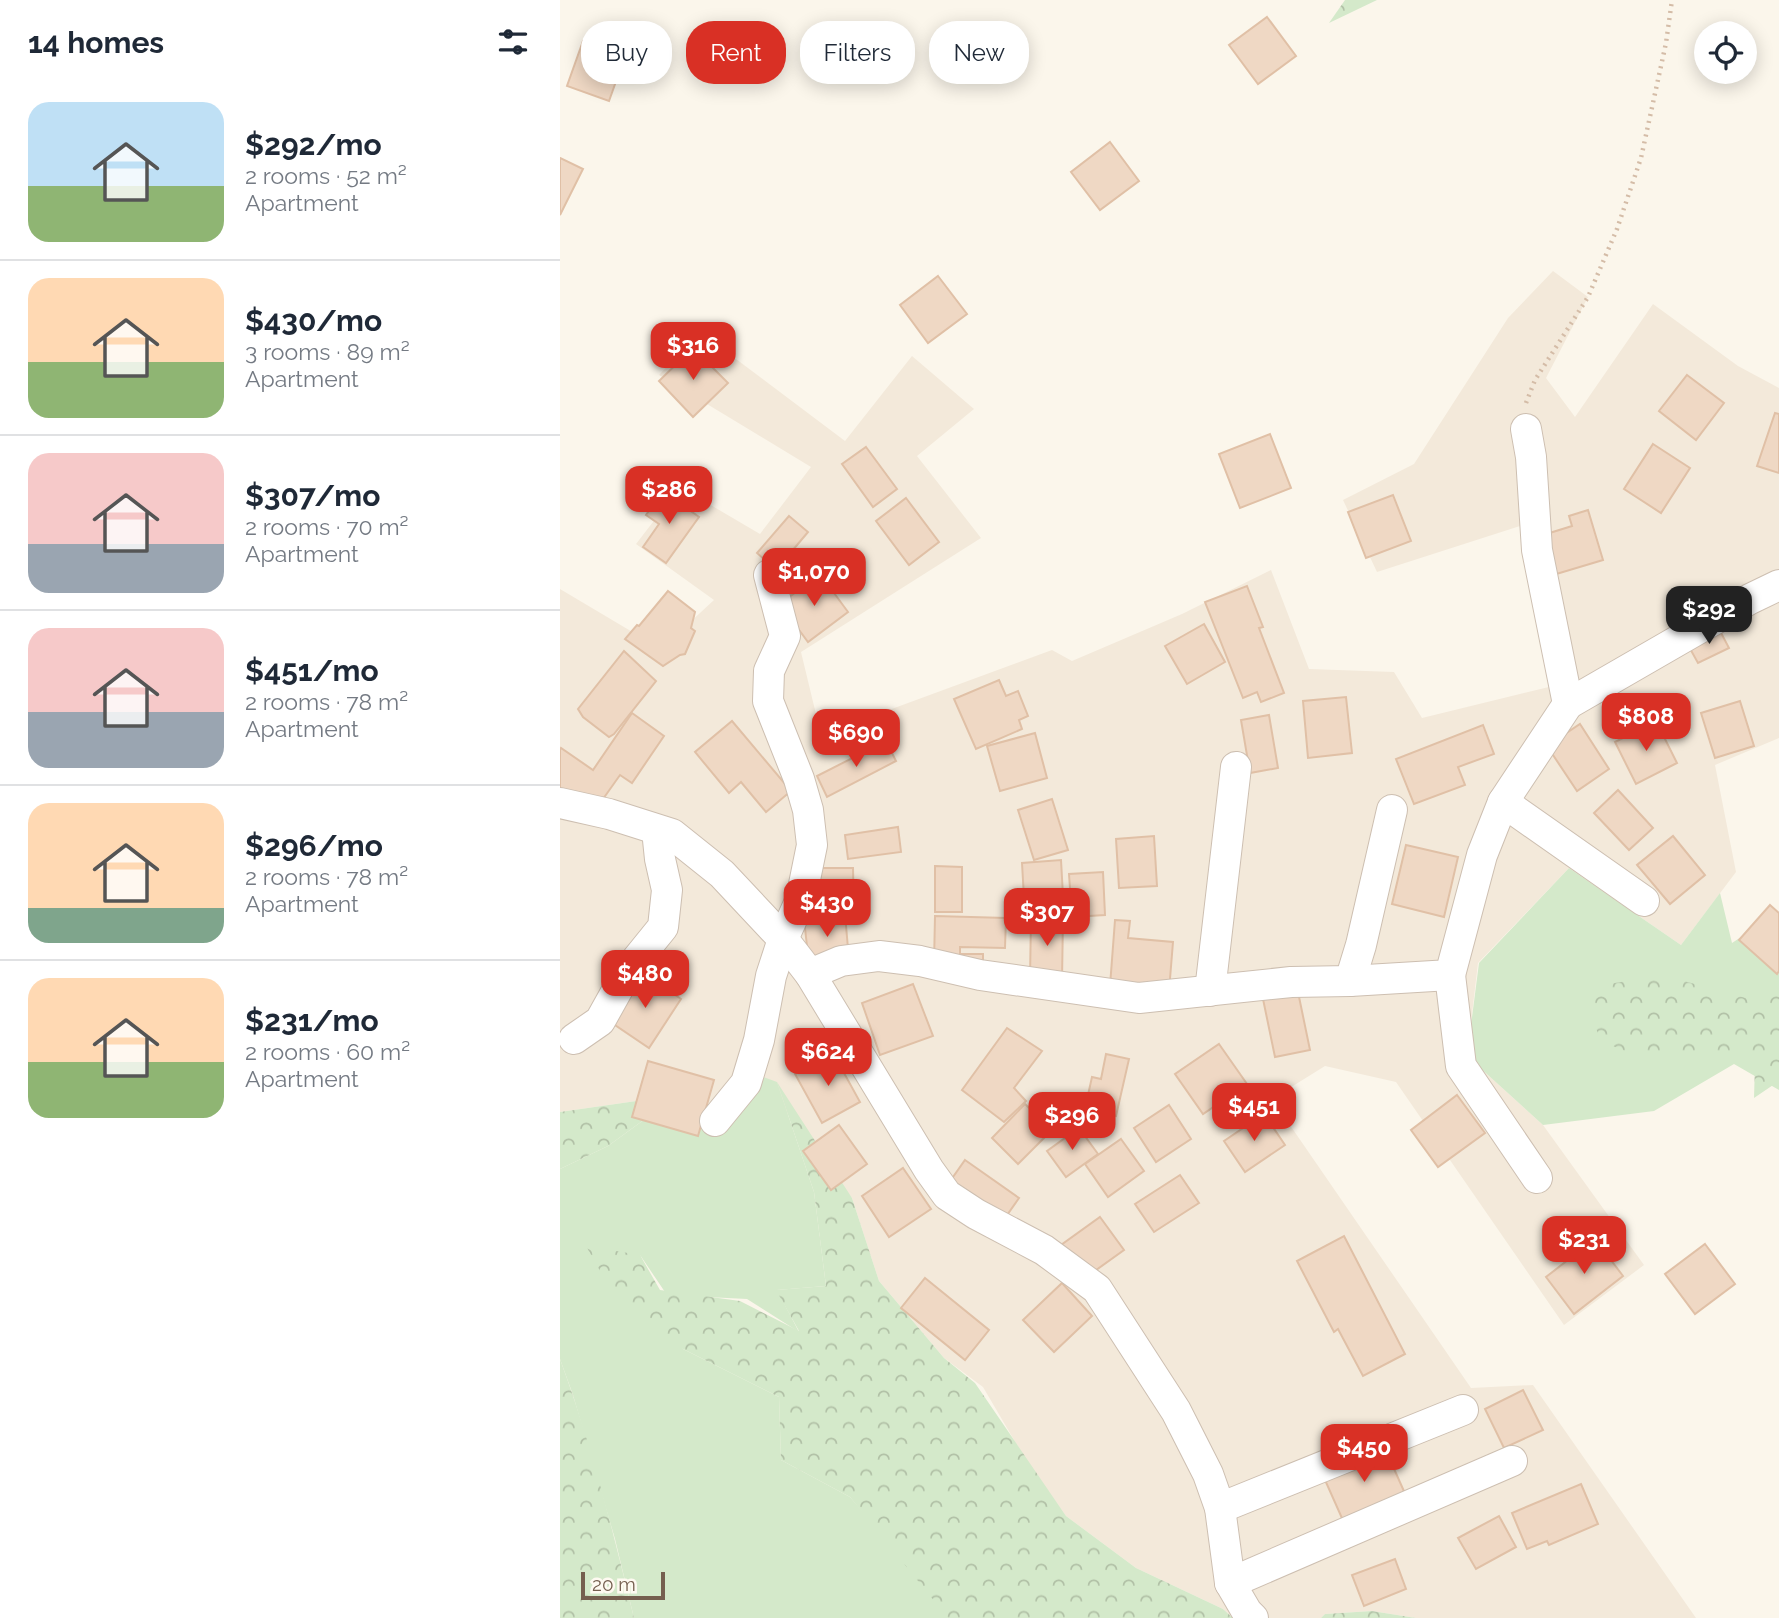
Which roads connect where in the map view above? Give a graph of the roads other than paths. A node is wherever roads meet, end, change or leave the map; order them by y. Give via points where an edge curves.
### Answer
1 (1526, 429) road end
2 (769, 575) dead end
3 (1779, 585) edge
4 (1568, 704) junction
5 (1236, 766) dead end
6 (1503, 802) junction
7 (560, 803) edge
8 (1392, 810) dead end
9 (657, 830) junction
10 (1644, 901) dead end
11 (783, 939) junction
12 (810, 974) junction
13 (1450, 975) junction
14 (1350, 981) junction
15 (1210, 991) junction
16 (574, 1039) dead end
17 (715, 1121) dead end
18 (1537, 1178) dead end
19 (1463, 1410) dead end
20 (1512, 1461) dead end
21 (1220, 1508) junction
22 (1230, 1583) junction
23 (1253, 1618) edge

1 - 4 street via 1536,550
2 - 11 street via 785,636 769,671 768,701 799,779 812,845 801,898
3 - 4 street
4 - 6 street
5 - 15 street
6 - 10 street
6 - 13 street via 1482,855
7 - 9 street
8 - 14 street
9 - 11 street via 672,834 722,874
9 - 16 street via 667,890 663,927 629,969 600,1021
11 - 12 street
11 - 17 street via 746,1083
12 - 15 street via 841,961 878,956 1139,998
12 - 21 street via 947,1195 1044,1250 1097,1289 1176,1411
13 - 14 street
13 - 18 street via 1461,1066
14 - 15 street
19 - 21 street
20 - 22 street
21 - 22 street
22 - 23 street

